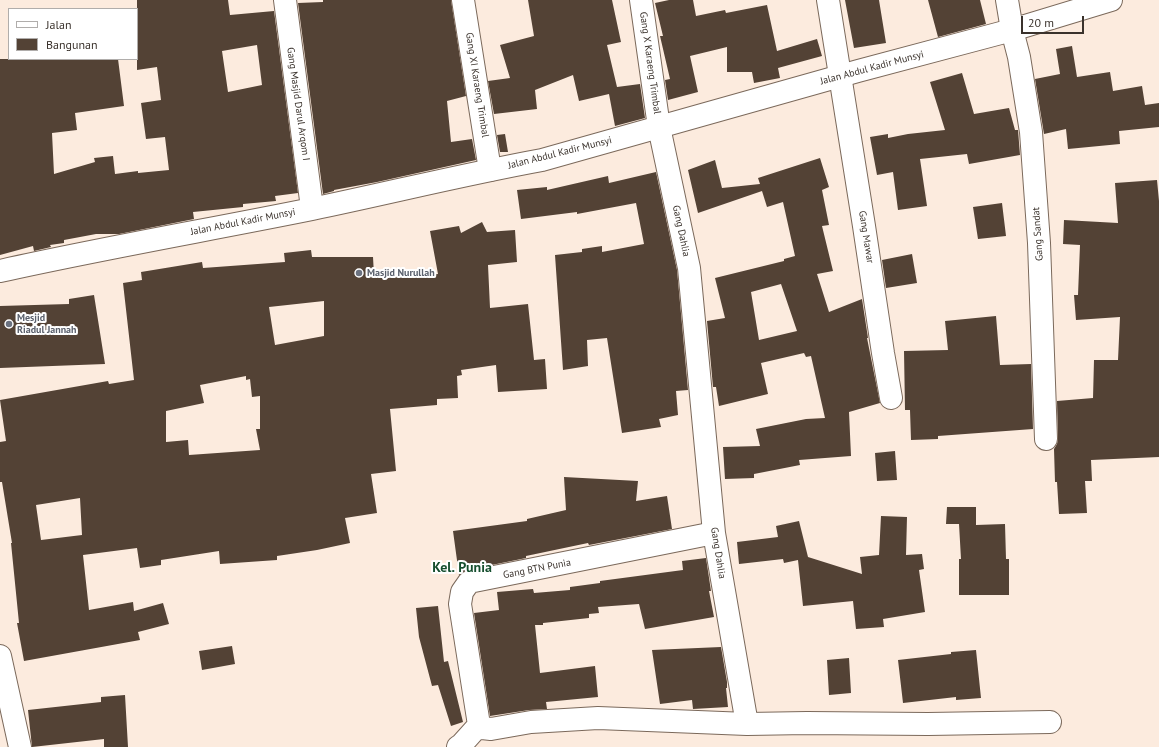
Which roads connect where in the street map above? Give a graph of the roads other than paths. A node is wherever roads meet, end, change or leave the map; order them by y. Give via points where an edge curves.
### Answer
1 (285, 0) edge
2 (463, 0) edge
3 (641, 0) edge
4 (828, 0) edge
5 (1007, 0) edge
6 (1111, 0) edge
7 (1012, 30) junction
8 (840, 76) junction
9 (659, 127) junction
10 (490, 170) junction
11 (312, 208) junction
12 (0, 271) edge
13 (891, 398) dead end
14 (1046, 439) dead end
15 (714, 533) junction
16 (0, 656) edge
17 (1050, 722) dead end
18 (747, 724) junction
19 (485, 727) junction
20 (20, 747) edge
21 (458, 747) edge

1 - 11 street, Gang Masjid Darul Arqom I
2 - 10 street, Gang XI Karaeng Trimbal
3 - 9 street, Gang X Karaeng Trimbal
4 - 8 street, Gang Mawar
5 - 7 street, Gang Sandat
6 - 7 street, Jalan Abdul Kadir Munsyi
7 - 8 street, Jalan Abdul Kadir Munsyi
7 - 14 street, Gang Sandat via 1019,57 1031,140 1040,243
8 - 9 street, Jalan Abdul Kadir Munsyi
8 - 13 street, Gang Mawar
9 - 10 street, Jalan Abdul Kadir Munsyi via 542,160
9 - 15 street, Gang Dahlia via 689,268
10 - 11 street, Jalan Abdul Kadir Munsyi
11 - 12 street, Jalan Abdul Kadir Munsyi
15 - 18 street, Gang Dahlia
15 - 19 street, Gang BTN Punia via 469,582 462,592 460,604
16 - 20 street
17 - 18 street
18 - 19 street via 598,718
19 - 21 street

